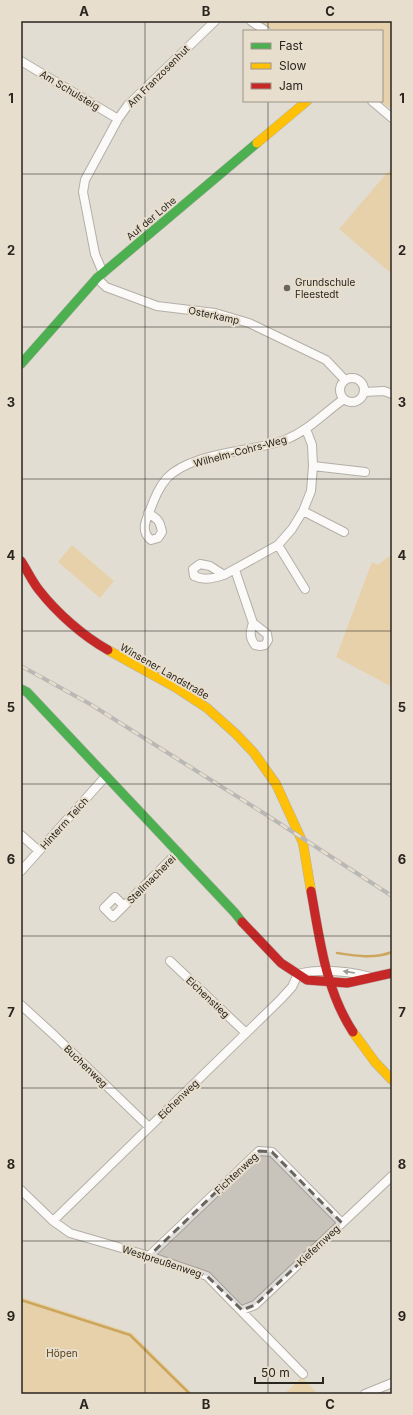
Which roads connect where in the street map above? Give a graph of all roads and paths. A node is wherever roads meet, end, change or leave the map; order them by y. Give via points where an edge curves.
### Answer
1 (214, 21) edge
2 (251, 21) edge
3 (264, 30) edge
4 (21, 61) edge
5 (307, 102) edge
6 (373, 102) edge
7 (392, 118) edge
8 (118, 119) junction
9 (100, 275) junction
10 (21, 364) edge
11 (345, 380) junction
12 (364, 392) junction
13 (392, 394) edge
14 (344, 399) junction
15 (306, 428) junction
16 (313, 466) junction
17 (365, 472) dead end
18 (303, 511) junction
19 (148, 513) dead end
20 (344, 532) dead end
21 (278, 545) junction
22 (21, 561) edge
23 (234, 570) junction
24 (224, 575) dead end
25 (305, 589) dead end
26 (253, 623) dead end
27 (21, 689) edge
28 (106, 776) junction
29 (21, 835) edge
30 (39, 851) junction
31 (178, 852) junction
32 (21, 871) edge
33 (124, 906) dead end
34 (170, 962) dead end
35 (327, 970) junction
36 (392, 973) edge
37 (298, 974) junction
38 (371, 977) junction
39 (329, 982) junction
40 (21, 1005) edge
41 (246, 1033) junction
42 (392, 1080) edge
43 (149, 1127) junction
44 (392, 1176) edge
45 (21, 1190) edge
46 (53, 1221) junction
47 (342, 1223) junction
48 (149, 1256) junction
49 (242, 1310) junction
50 (303, 1374) dead end
51 (392, 1383) edge
52 (365, 1394) edge

1 - 8 street, Am Franzosenhut via 128,104
2 - 3 street
4 - 8 street, Am Schulsteig
5 - 9 street, Auf der Lohe
6 - 7 street
8 - 9 street, Am Franzosenhut via 85,180 83,192
9 - 10 street, Auf der Lohe
9 - 11 street, Osterkamp via 106,287 157,306 191,309 249,323 326,360
11 - 12 street via 352,377 359,379 364,384
11 - 14 street via 340,389
12 - 13 street via 384,391
12 - 14 street via 359,400 354,402
14 - 15 street, Wilhelm-Cohrs-Weg
15 - 16 street via 312,445
15 - 19 street, Wilhelm-Cohrs-Weg via 287,439 208,457 180,468 157,491
16 - 17 street
16 - 18 street via 310,491
18 - 20 street
18 - 21 street
21 - 23 street
21 - 25 street
22 - 35 street, Winsener Landstraße via 39,590 83,633 207,708 254,753 276,784 303,843
23 - 24 street
23 - 26 street
27 - 28 street via 27,692
28 - 30 street, Hinterm Teich
28 - 31 street
29 - 30 street
30 - 32 street, Hinterm Teich
31 - 33 street, Stellmacherei
31 - 37 street via 281,963
34 - 41 street, Eichenstieg
35 - 37 street
38 -> 35 street
35 - 39 street, Winsener Landstraße
36 - 38 street
37 - 39 street via 307,980
37 - 41 street, Eichenweg via 287,992
38 - 39 street via 347,983
39 - 42 street, Winsener Landstraße via 350,1028
40 - 43 street, Buchenweg
41 - 43 street, Eichenweg
43 - 46 street, Eichenweg
44 - 47 street, Kiefernweg
45 - 46 street, Westpreußenweg
46 - 48 street, Westpreußenweg via 70,1233
47 - 48 street, Fichtenweg via 272,1152 259,1151
47 - 49 street, Kiefernweg via 255,1305
48 - 49 street, Westpreußenweg via 207,1276
49 - 50 street, Westpreußenweg
51 - 52 street

